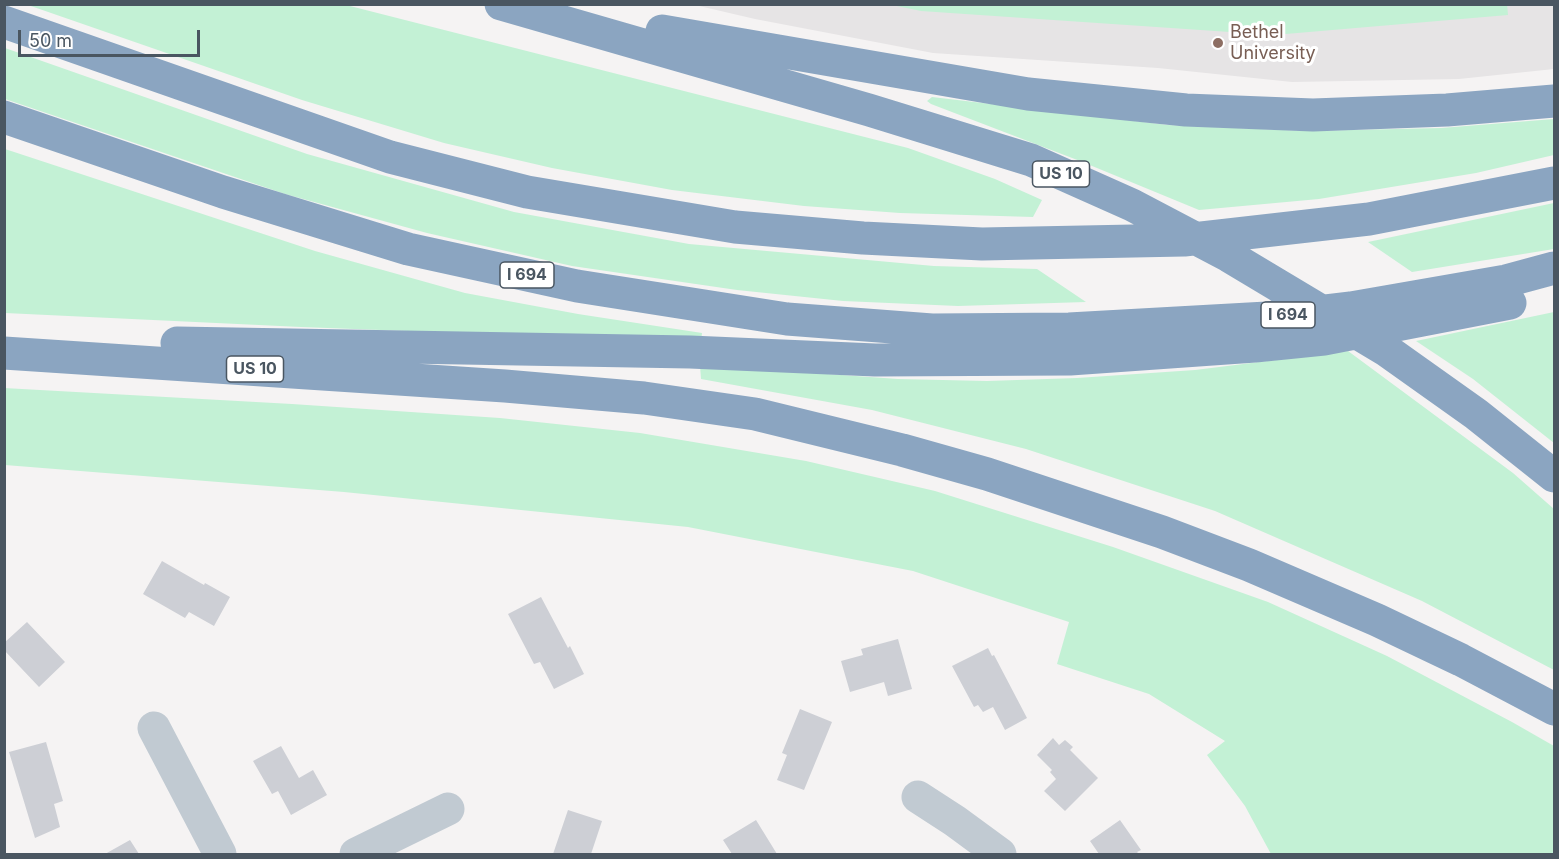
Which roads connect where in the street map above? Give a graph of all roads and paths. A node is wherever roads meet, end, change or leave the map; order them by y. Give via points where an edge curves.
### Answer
1 (504, 5) edge
2 (4, 22) edge
3 (1554, 101) edge
4 (4, 117) edge
5 (1554, 183) edge
6 (1554, 268) edge
7 (1554, 289) edge
8 (1508, 292) junction
9 (4, 340) edge
10 (1070, 344) junction
11 (4, 353) edge
12 (1554, 476) edge
13 (1554, 710) edge
14 (154, 728) dead end
15 (918, 797) dead end
16 (448, 808) dead end
17 (220, 855) edge
18 (357, 855) edge
19 (1000, 855) edge

1 - 3 highway via 948,81 1146,106 1313,115 1427,112
1 - 12 highway, US 10 via 1032,160 1132,205 1229,256 1386,350
2 - 5 highway via 390,157 527,192 735,227 981,244 1184,240 1370,219
4 - 10 highway, I 694 via 223,192 408,249 577,286 787,319
6 - 8 highway
7 - 8 highway
8 - 10 highway via 1324,339 1255,346
9 - 10 highway via 690,352 875,360
11 - 13 highway, US 10 via 505,386 644,398 755,414 987,474 1162,532 1377,620
14 - 17 street
15 - 19 street
16 - 18 street

